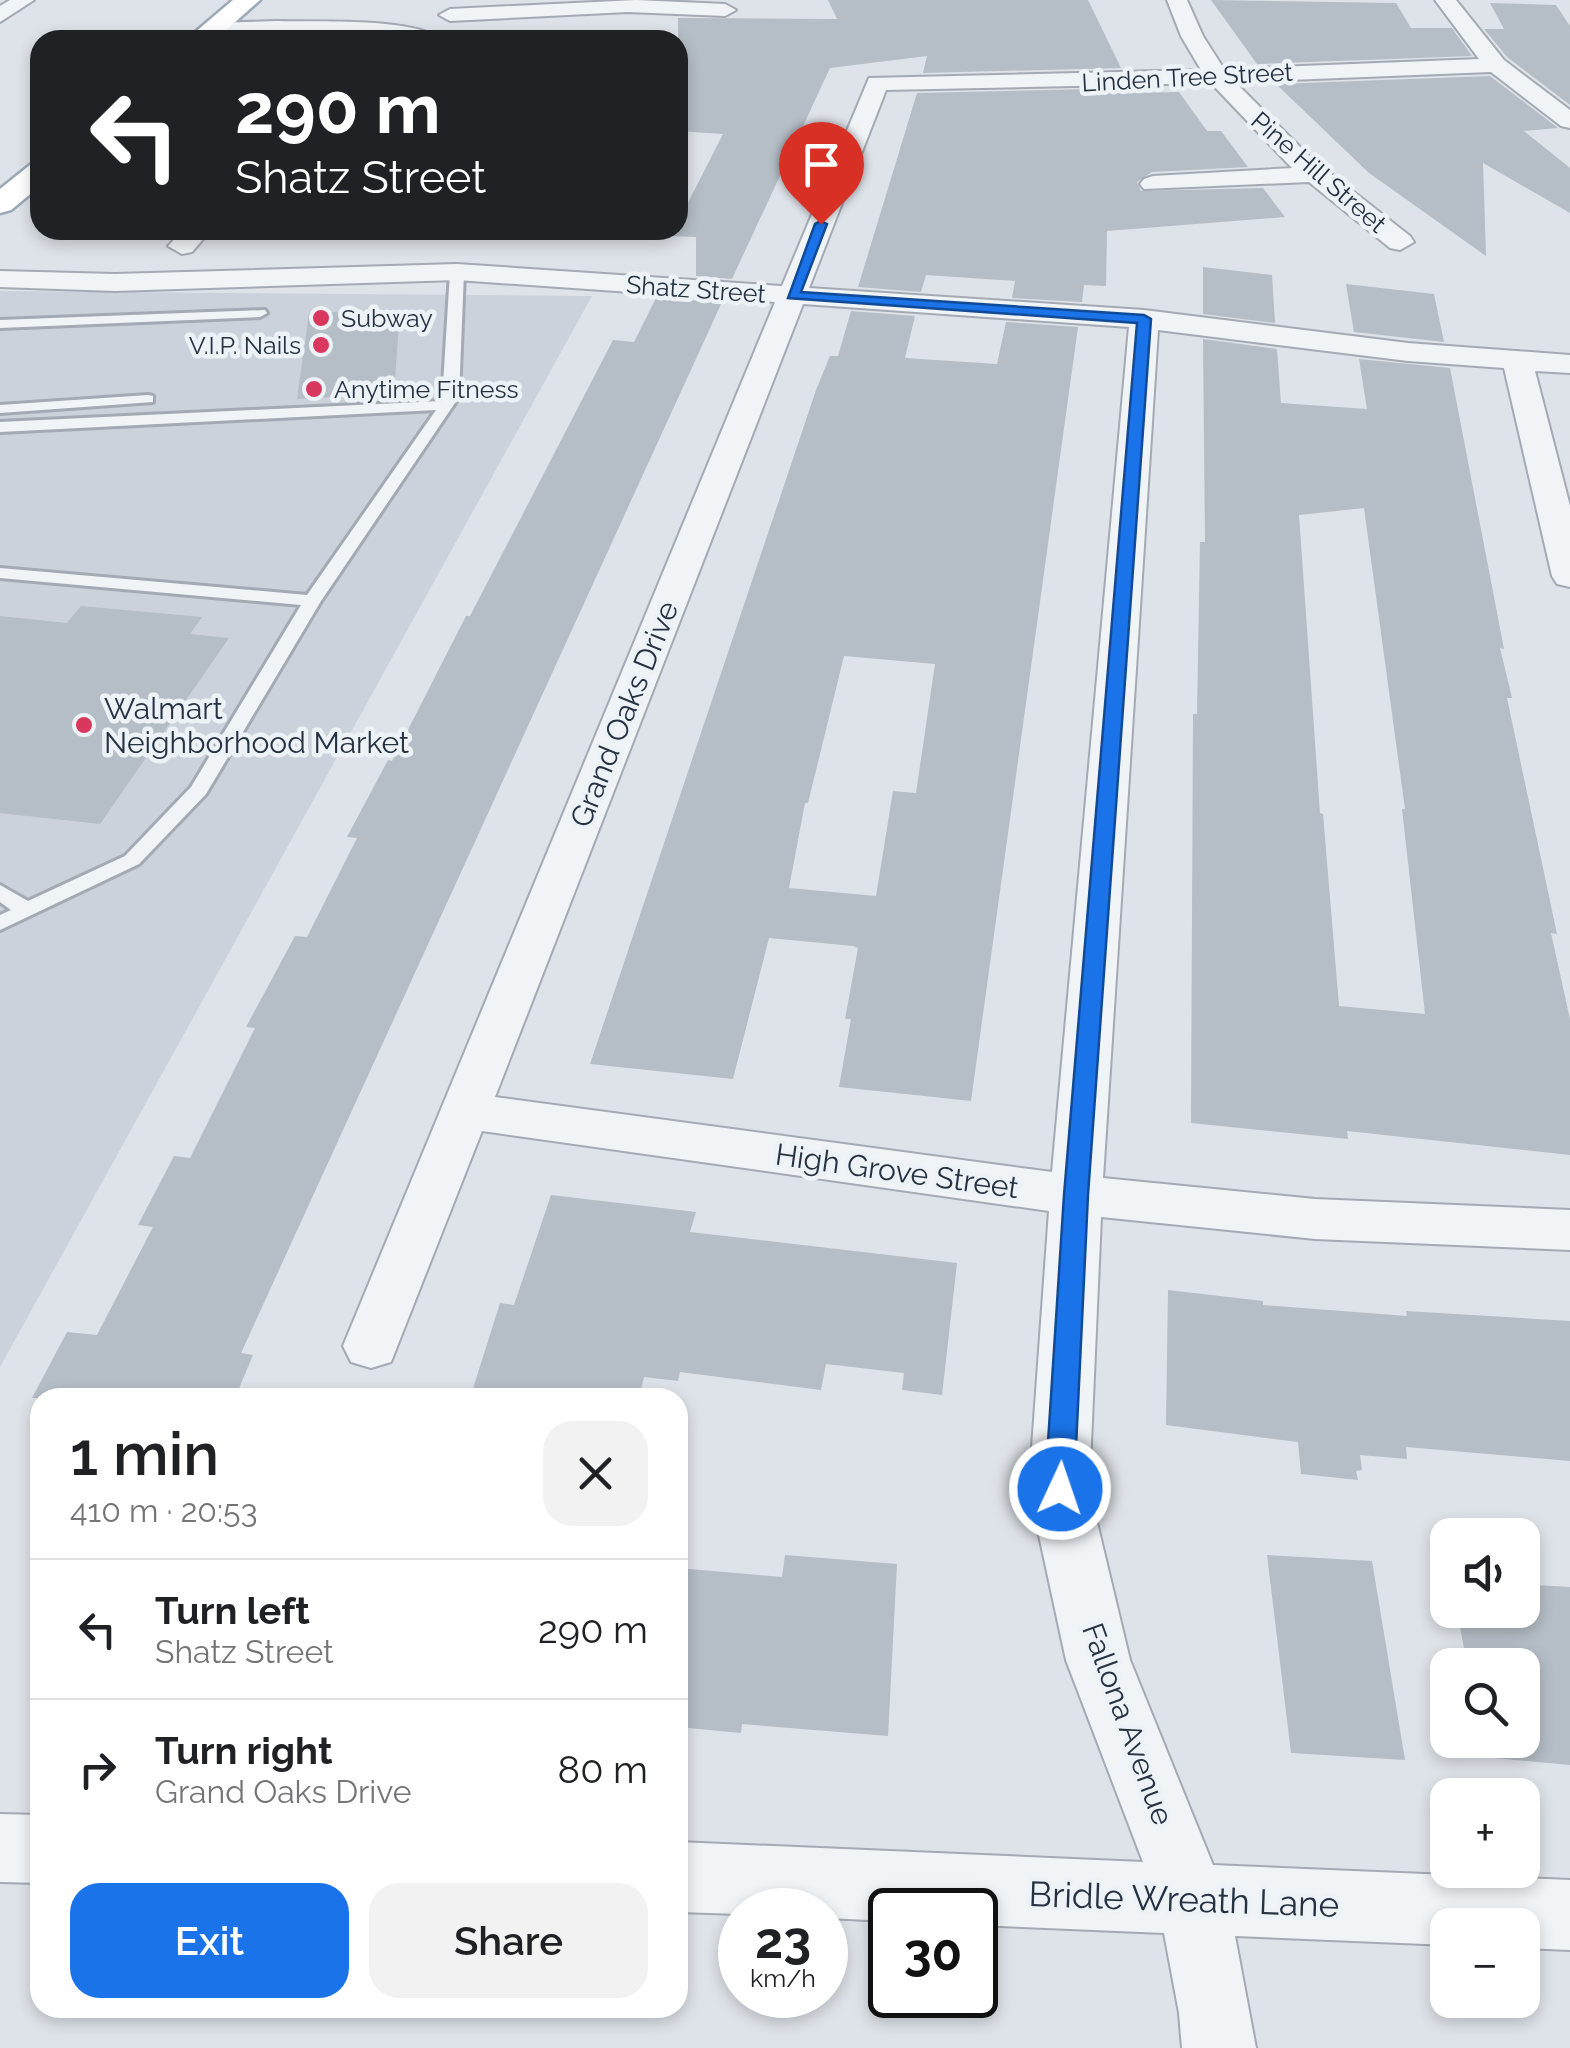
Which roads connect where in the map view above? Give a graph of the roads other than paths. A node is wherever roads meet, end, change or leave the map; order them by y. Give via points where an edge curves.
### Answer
1 (24, 0) edge
2 (248, 0) edge
3 (1177, 0) edge
4 (1445, 0) edge
5 (449, 7) edge
6 (725, 10) dead end
7 (0, 16) edge
8 (212, 30) edge
9 (250, 30) edge
10 (308, 30) edge
11 (1496, 65) junction
12 (1212, 74) junction
13 (877, 83) joint
14 (1570, 121) edge
15 (1314, 174) junction
16 (30, 179) edge
17 (1153, 184) dead end
18 (0, 204) edge
19 (1400, 242) dead end
20 (457, 272) junction
21 (0, 279) edge
22 (793, 295) junction
23 (260, 313) dead end
24 (1144, 319) junction
25 (0, 324) edge
26 (1518, 362) junction
27 (1570, 364) edge
28 (148, 399) dead end
29 (446, 405) junction
30 (0, 409) edge
31 (0, 427) edge
32 (0, 573) edge
33 (1570, 576) edge
34 (312, 601) junction
35 (0, 892) edge
36 (27, 910) junction
37 (0, 924) edge
38 (464, 1111) junction
39 (1076, 1195) junction
40 (1570, 1230) edge
41 (371, 1346) dead end
42 (0, 1848) edge
43 (30, 1849) edge
44 (688, 1877) edge
45 (1192, 1899) junction
46 (1570, 1915) edge
47 (1219, 2048) edge

1 - 7 street
2 - 8 main road
3 - 12 street, Pine Hill Street
4 - 11 street
5 - 6 street
9 - 10 street
11 - 12 street, Linden Tree Street
11 - 14 street
12 - 13 street, Linden Tree Street via 1039,85
12 - 15 street, Pine Hill Street
13 - 22 street, Grand Oaks Drive
15 - 17 street
15 - 19 street, Pine Hill Street
16 - 18 main road
20 - 21 street, Shatz Street via 182,282
20 - 22 street, Shatz Street
20 - 29 lane via 452,397
22 - 24 street, Shatz Street
22 - 38 street, Grand Oaks Drive
23 - 25 lane
24 - 26 street, Shatz Street
24 - 39 street, Fallona Avenue
26 - 27 street, Shatz Street
26 - 33 street
28 - 30 lane
29 - 31 lane
29 - 34 lane
32 - 34 lane
34 - 36 lane via 198,790 132,860
35 - 36 lane
36 - 37 lane
38 - 39 street, High Grove Street
38 - 41 street, Grand Oaks Drive
39 - 40 street, High Grove Street via 1314,1219
39 - 45 street, Fallona Avenue via 1060,1489 1098,1660
42 - 43 street
44 - 45 street, Bridle Wreath Lane
45 - 46 street, Bridle Wreath Lane
45 - 47 street, Fallona Avenue

